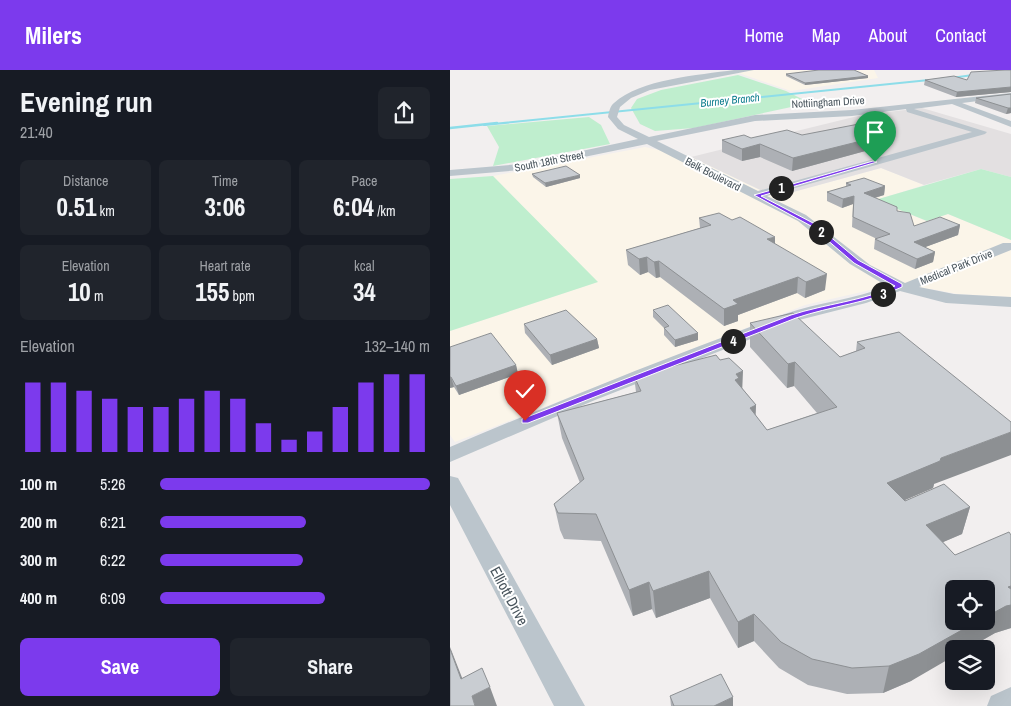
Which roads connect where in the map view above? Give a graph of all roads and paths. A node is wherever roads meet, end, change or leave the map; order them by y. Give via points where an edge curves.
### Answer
1 (750, 70) edge
2 (972, 91) edge
3 (1011, 95) edge
4 (991, 98) junction
5 (950, 102) junction
6 (1011, 104) edge
7 (904, 108) junction
8 (1011, 124) edge
9 (648, 141) junction
10 (450, 174) edge
11 (757, 195) junction
12 (1008, 246) dead end
13 (902, 287) junction
14 (1011, 302) edge
15 (450, 455) edge
16 (450, 484) edge
17 (1011, 701) edge
18 (570, 706) edge
19 (1002, 706) edge

1 - 9 street, Belk Boulevard via 642,90 623,98 612,113 621,127
2 - 4 street
3 - 4 street, Nottiingham Drive
4 - 5 street, Nottiingham Drive
4 - 6 street
5 - 7 street, Nottiingham Drive
5 - 8 street
7 - 9 street, Nottiingham Drive via 756,118
7 - 11 street via 982,132
9 - 10 street, South 18th Street via 514,168
9 - 11 street, Belk Boulevard
11 - 13 street, Belk Boulevard via 813,225 856,262
12 - 13 street, Medical Park Drive
13 - 14 street, Belk Boulevard via 946,298
13 - 15 street via 793,317 588,396
16 - 18 street, Elliott Drive
17 - 19 street

